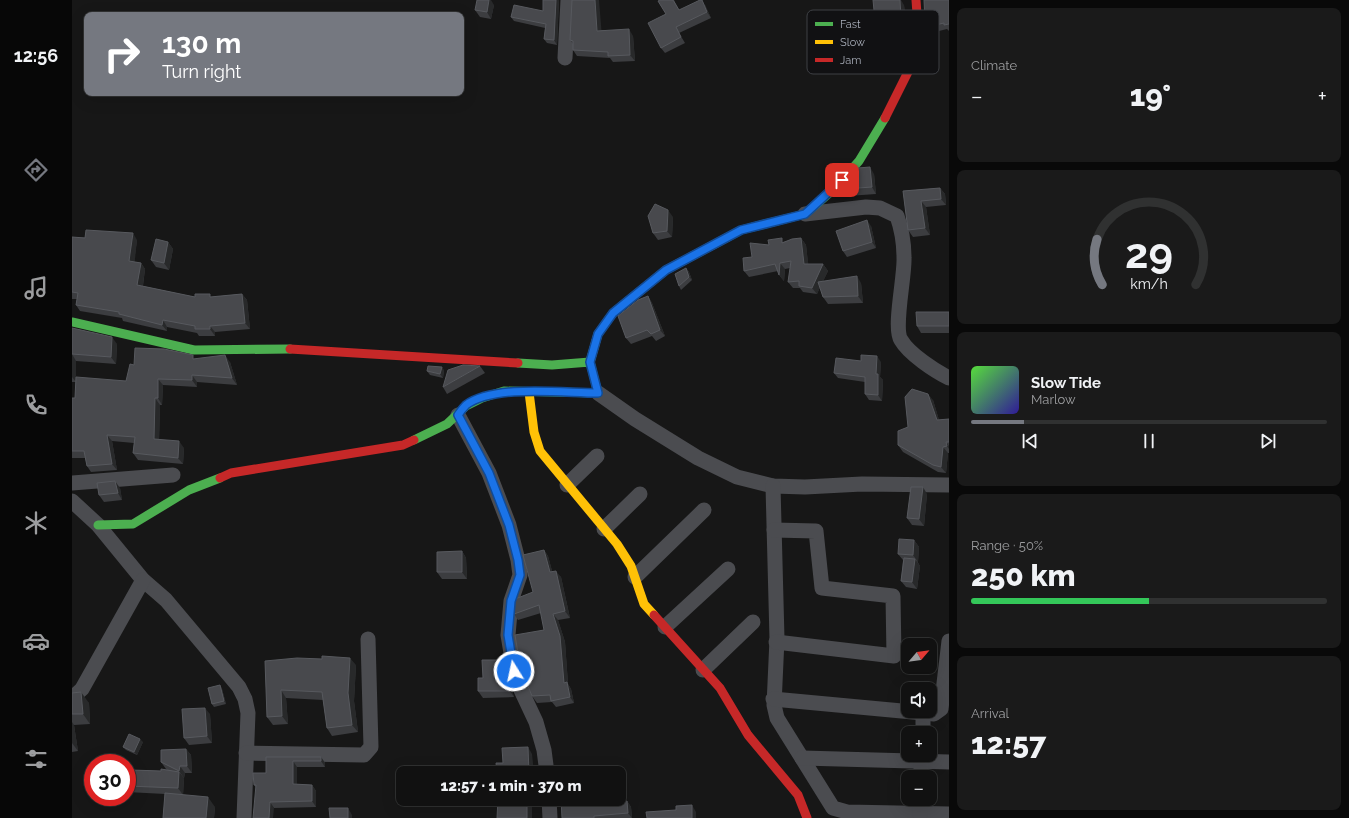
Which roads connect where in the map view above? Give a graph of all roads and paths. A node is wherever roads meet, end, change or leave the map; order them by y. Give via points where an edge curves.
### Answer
1 (568, 0) edge
2 (916, 0) edge
3 (917, 10) edge
4 (565, 58) dead end
5 (909, 74) edge
6 (805, 214) junction
7 (72, 322) edge
8 (590, 362) junction
9 (949, 378) edge
10 (529, 392) junction
11 (598, 393) junction
12 (458, 415) junction
13 (597, 456) dead end
14 (173, 475) dead end
15 (72, 483) edge
16 (949, 485) edge
17 (567, 486) junction
18 (773, 486) junction
19 (640, 494) dead end
20 (72, 501) edge
21 (704, 510) dead end
22 (98, 525) junction
23 (604, 529) junction
24 (774, 530) junction
25 (728, 569) dead end
26 (635, 577) junction
27 (143, 580) junction
28 (753, 622) dead end
29 (665, 627) junction
30 (368, 638) dead end
31 (949, 641) edge
32 (776, 642) junction
33 (703, 670) junction
34 (72, 698) edge
35 (773, 699) junction
36 (945, 704) edge
37 (937, 711) edge
38 (901, 712) edge
39 (246, 753) junction
40 (802, 758) junction
41 (901, 758) edge
42 (937, 760) edge
43 (949, 762) edge
44 (546, 766) edge
45 (549, 806) edge
46 (920, 806) edge
47 (949, 814) edge
48 (244, 818) edge
49 (550, 818) edge
50 (807, 818) edge

1 - 4 street
2 - 3 street
5 - 6 street via 859,161 834,189
6 - 8 street via 741,230 666,270 613,313 598,334
6 - 9 street via 866,207 880,208 897,216 902,230 904,259 898,324 900,339 908,350
7 - 8 street via 194,350 291,349 552,365
8 - 11 street
10 - 11 street
10 - 12 street via 504,391 482,398 466,406
10 - 17 street via 534,432 540,451
11 - 18 street via 698,458 737,477
12 - 22 street via 447,424 402,445 231,473 189,490 133,524
12 - 44 street via 489,473 509,525 518,560 520,575 511,601 508,635 514,671 536,722
13 - 17 street
14 - 15 street
16 - 18 street
17 - 23 street
18 - 24 street
19 - 23 street
20 - 22 street
21 - 26 street
22 - 27 street
23 - 26 street via 631,566
24 - 32 street
24 - 32 street via 816,531 822,588 893,596 894,656
25 - 29 street
26 - 29 street via 644,604
27 - 34 street via 82,689
27 - 39 street via 166,600 239,687 248,712
28 - 33 street
29 - 33 street
30 - 39 street via 371,747 368,752 364,755
31 - 36 street
32 - 35 street
33 - 50 street via 720,688 748,735 798,795
35 - 38 street
35 - 40 street via 777,718
36 - 37 street
39 - 48 street
40 - 41 street
40 - 46 street via 833,808 847,812
42 - 43 street
45 - 49 street
46 - 47 street

